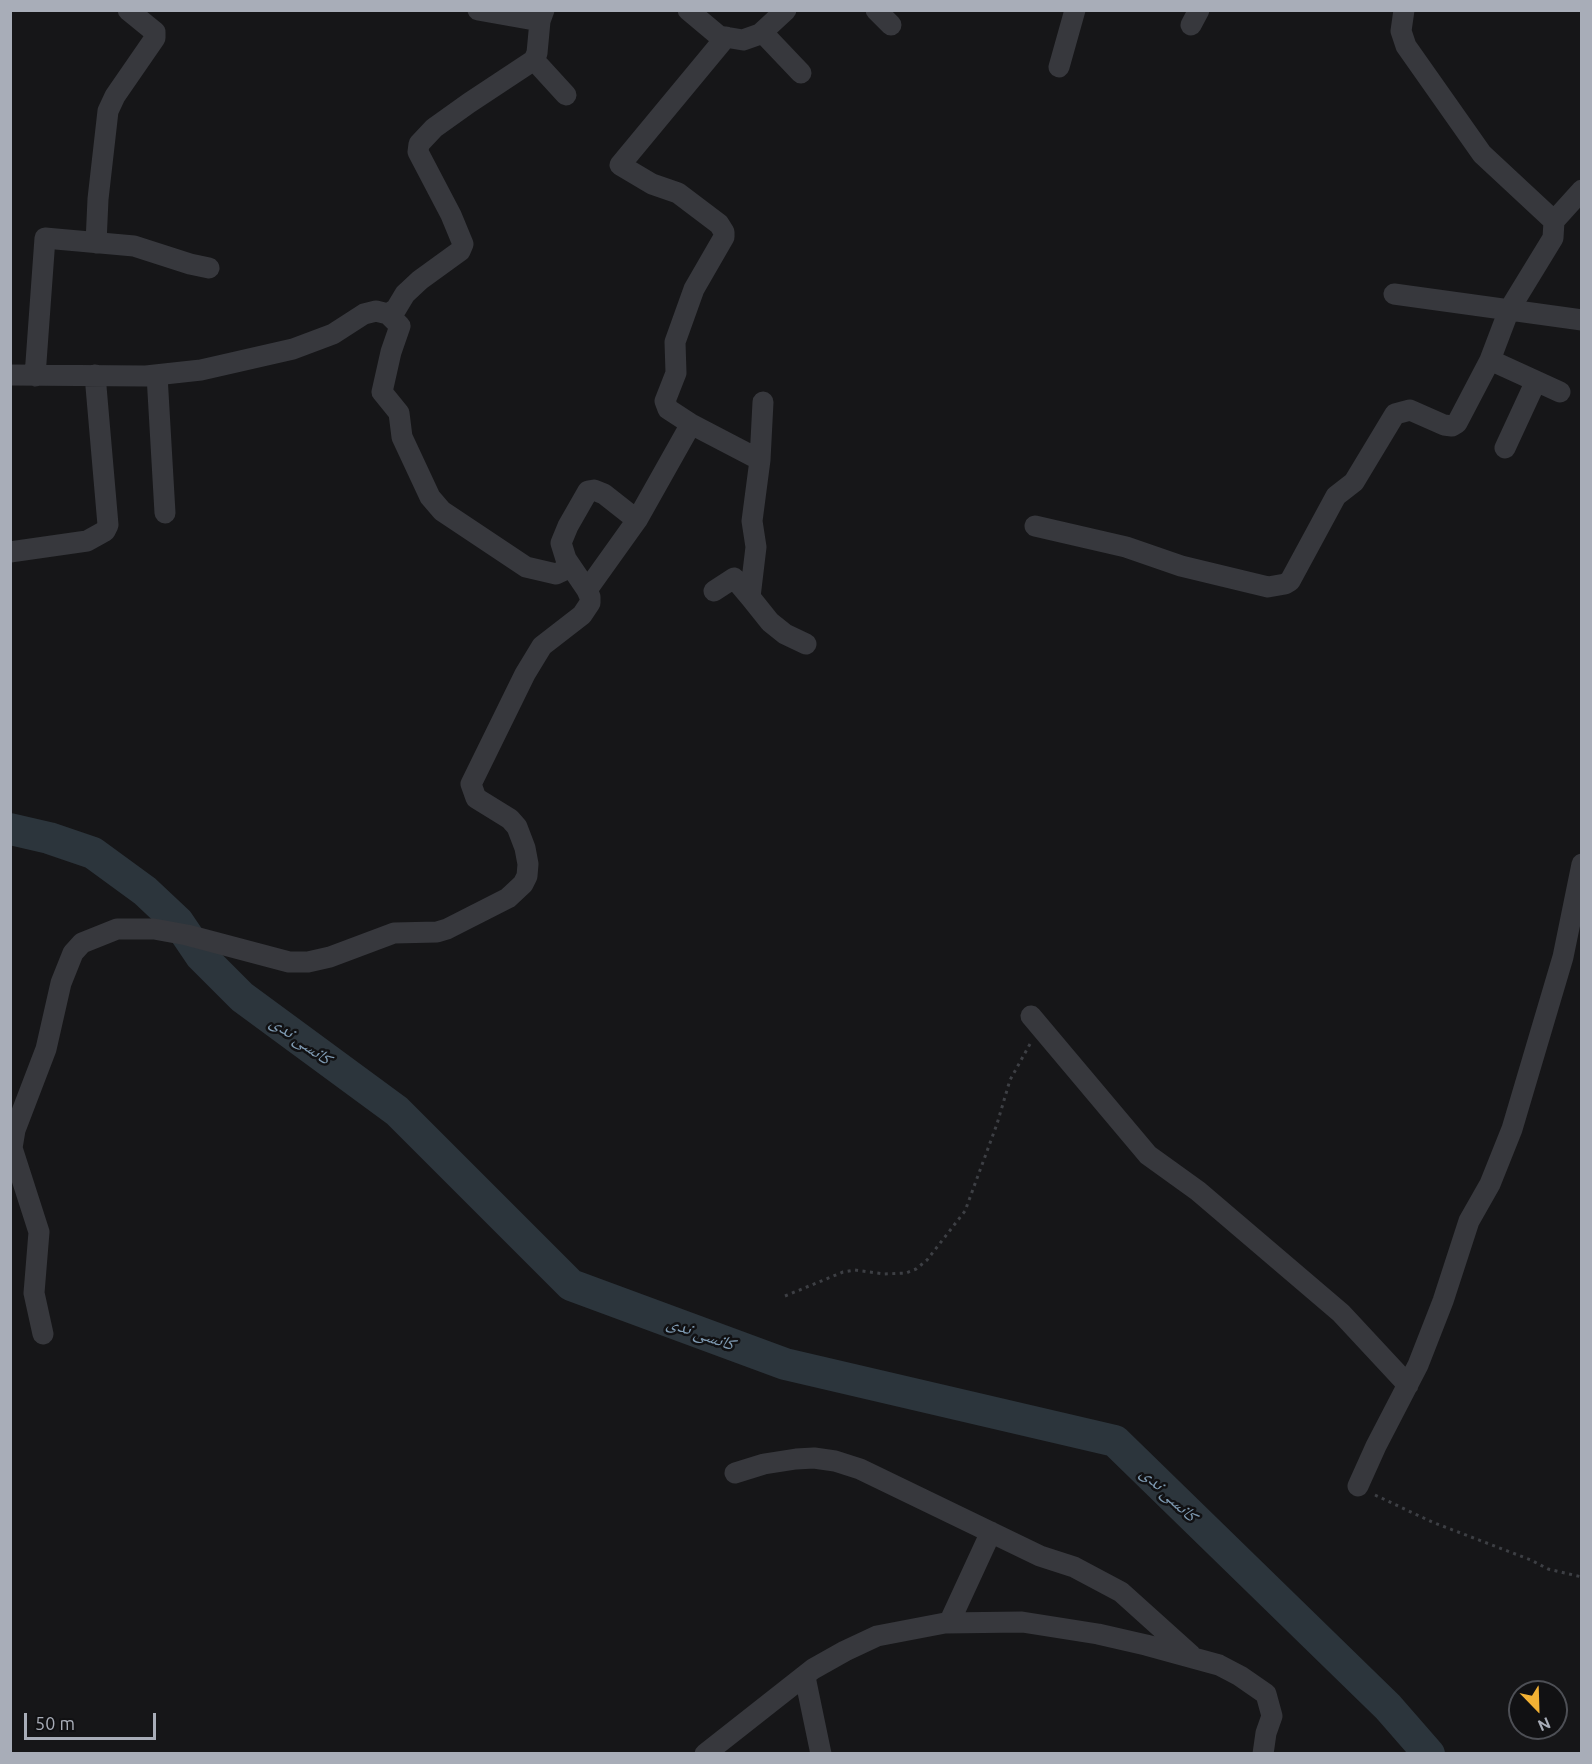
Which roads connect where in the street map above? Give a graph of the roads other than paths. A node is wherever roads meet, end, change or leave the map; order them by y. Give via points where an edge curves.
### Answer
1 (128, 10) edge
2 (478, 10) edge
3 (688, 10) edge
4 (786, 10) edge
5 (1075, 10) edge
6 (1404, 10) edge
7 (542, 16) edge
8 (762, 32) junction
9 (726, 37) junction
10 (534, 60) junction
11 (1059, 67) dead end
12 (801, 73) dead end
13 (566, 95) dead end
14 (1581, 190) edge
15 (1554, 221) junction
16 (96, 243) junction
17 (209, 268) dead end
18 (1394, 294) dead end
19 (1509, 310) junction
20 (388, 314) junction
21 (1581, 320) edge
22 (1490, 360) junction
23 (10, 375) edge
24 (95, 375) junction
25 (157, 375) junction
26 (35, 376) junction
27 (1536, 381) junction
28 (1560, 392) dead end
29 (763, 402) dead end
30 (691, 424) junction
31 (1506, 448) dead end
32 (760, 460) junction
33 (165, 513) dead end
34 (637, 520) junction
35 (1035, 526) dead end
36 (10, 552) edge
37 (571, 567) junction
38 (587, 590) junction
39 (714, 591) dead end
40 (750, 597) junction
41 (806, 644) dead end
42 (1581, 864) edge
43 (1035, 1022) road end
44 (43, 1334) dead end
45 (1408, 1385) junction
46 (735, 1473) dead end
47 (1358, 1486) road end
48 (991, 1532) junction
49 (949, 1623) junction
50 (1194, 1658) junction
51 (805, 1677) junction
52 (705, 1754) edge
53 (821, 1754) edge
54 (1263, 1754) edge

1 - 16 street via 155,32 155,38 108,111
2 - 7 street
3 - 9 street via 719,36
4 - 8 street
5 - 11 street
6 - 15 street via 1401,31 1406,46 1482,153
7 - 10 street
8 - 9 street via 743,40
8 - 12 street
9 - 30 street via 620,165 652,184 678,193 724,232 694,289 675,342 676,373 665,401 668,409
10 - 13 street
10 - 20 street via 434,128 419,144 418,152 463,244 460,251 420,280
14 - 15 street
15 - 19 street via 1553,238
16 - 17 street via 134,246
16 - 26 street via 45,238
18 - 19 street
19 - 21 street
19 - 22 street
20 - 25 street via 364,314 333,334 293,349 212,368
20 - 37 street via 400,326 382,392 399,413 402,437 430,497 442,511 526,567 556,574
22 - 27 street
22 - 35 street via 1452,426 1410,410 1395,414 1354,482 1336,496 1285,584 1268,587
23 - 26 street
24 - 25 street
24 - 26 street
24 - 36 street via 108,525 87,541
25 - 33 street
27 - 28 street
27 - 31 street
29 - 32 street
30 - 32 street
30 - 34 street
32 - 40 street via 752,521 756,547
34 - 37 street via 604,494 588,491 562,537 562,548
34 - 38 street
37 - 38 street
38 - 44 street via 587,609 545,643 525,674 471,784 476,798 517,827 525,848 528,876 508,898 447,929 394,933 308,962 289,962 154,929 117,929 82,943 73,953 12,1149 39,1232 34,1293
39 - 40 street via 734,578
40 - 41 street via 784,634
42 - 45 street via 1563,957 1512,1129 1490,1184 1469,1221 1443,1301
43 - 45 street via 1148,1155 1197,1191 1341,1313
45 - 47 street
46 - 48 street via 796,1459 835,1461
48 - 49 street
48 - 50 street via 1121,1592
49 - 50 street via 1038,1623
49 - 51 street via 877,1636
50 - 54 street via 1219,1665 1266,1694 1272,1716
51 - 52 street
51 - 53 street

